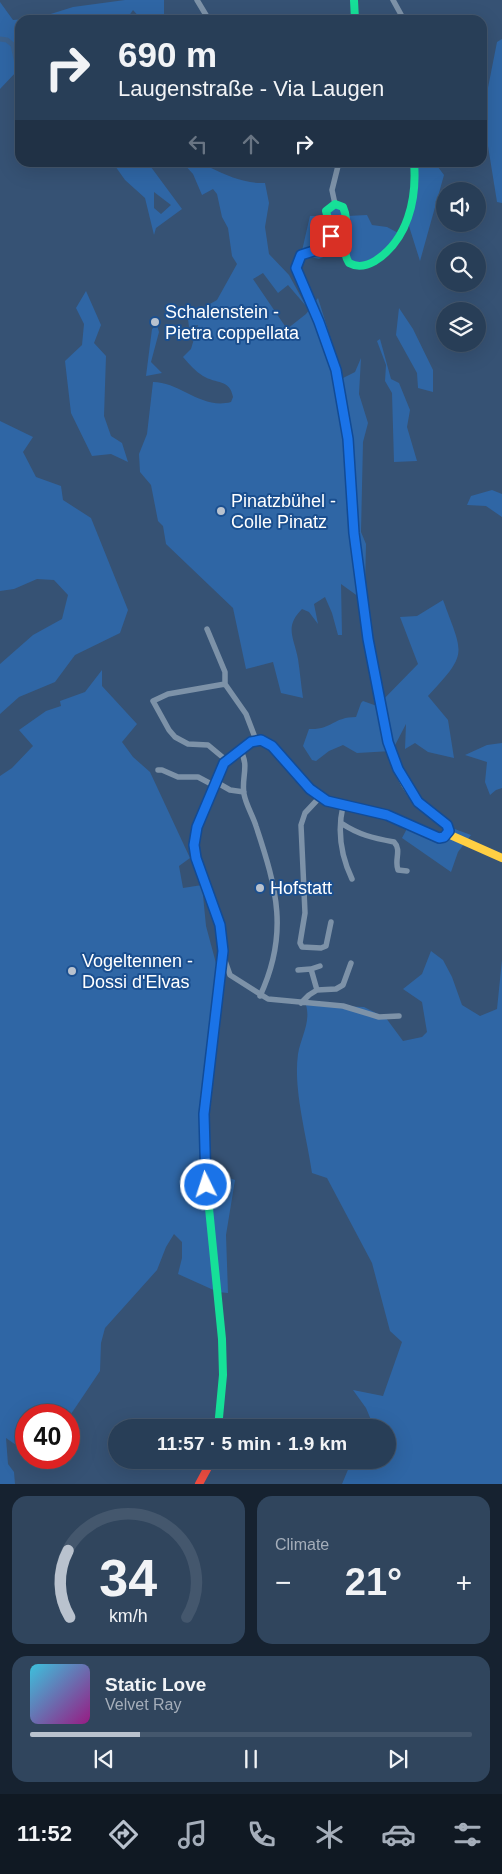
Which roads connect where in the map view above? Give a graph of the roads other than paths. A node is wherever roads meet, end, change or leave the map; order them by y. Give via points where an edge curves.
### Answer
1 (197, 0) edge
2 (354, 0) edge
3 (393, 0) edge
4 (206, 15) edge
5 (355, 15) edge
6 (401, 15) edge
7 (338, 167) edge
8 (415, 167) edge
9 (335, 204) junction
10 (207, 629) dead end
11 (225, 684) junction
12 (256, 740) junction
13 (240, 750) junction
14 (226, 760) junction
15 (158, 770) dead end
16 (215, 784) junction
17 (244, 792) junction
18 (320, 797) junction
19 (343, 806) junction
20 (341, 823) junction
21 (448, 834) junction
22 (502, 858) edge
23 (407, 871) dead end
24 (352, 879) dead end
25 (331, 922) dead end
26 (222, 961) junction
27 (350, 963) dead end
28 (320, 966) dead end
29 (311, 969) junction
30 (298, 970) dead end
31 (230, 975) junction
32 (220, 977) junction
33 (317, 990) junction
34 (260, 996) junction
35 (301, 1003) junction
36 (399, 1016) dead end
37 (219, 1419) edge
38 (207, 1469) edge
39 (199, 1484) edge

1 - 4 street
2 - 5 street
3 - 6 street
7 - 9 street via 332,190
8 - 9 street via 412,205 394,246 382,258 359,266 349,263 343,253 347,216 343,207
9 - 21 street via 326,211 330,241 326,247 301,255 296,263 297,272 317,316 339,387 348,439 354,533 368,639 388,742 410,791 427,811 447,825
10 - 11 street via 225,672
11 - 12 street via 246,714
11 - 14 street via 168,694 153,701 176,737 188,744 208,745
12 - 13 street
12 - 18 street via 272,746
13 - 14 street
13 - 17 street via 246,762
14 - 16 street
15 - 16 street via 178,777 198,777
16 - 17 street
16 - 26 street via 197,827 194,845 220,925
17 - 34 street via 274,884 278,908 272,971
18 - 19 street
18 - 25 street via 305,813 301,825 305,912 302,947 326,946
19 - 20 street
19 - 21 street via 387,815 439,838
20 - 23 street via 355,833 394,842 398,851 398,870
20 - 24 street via 342,850
21 - 22 street
26 - 31 street
26 - 32 street
27 - 33 street via 343,985 336,989
28 - 29 street
29 - 30 street
29 - 33 street
31 - 32 street
31 - 34 street
32 - 37 street via 204,1114 205,1168 223,1359
33 - 35 street
34 - 35 street
35 - 36 street via 354,1008 380,1017
38 - 39 street

